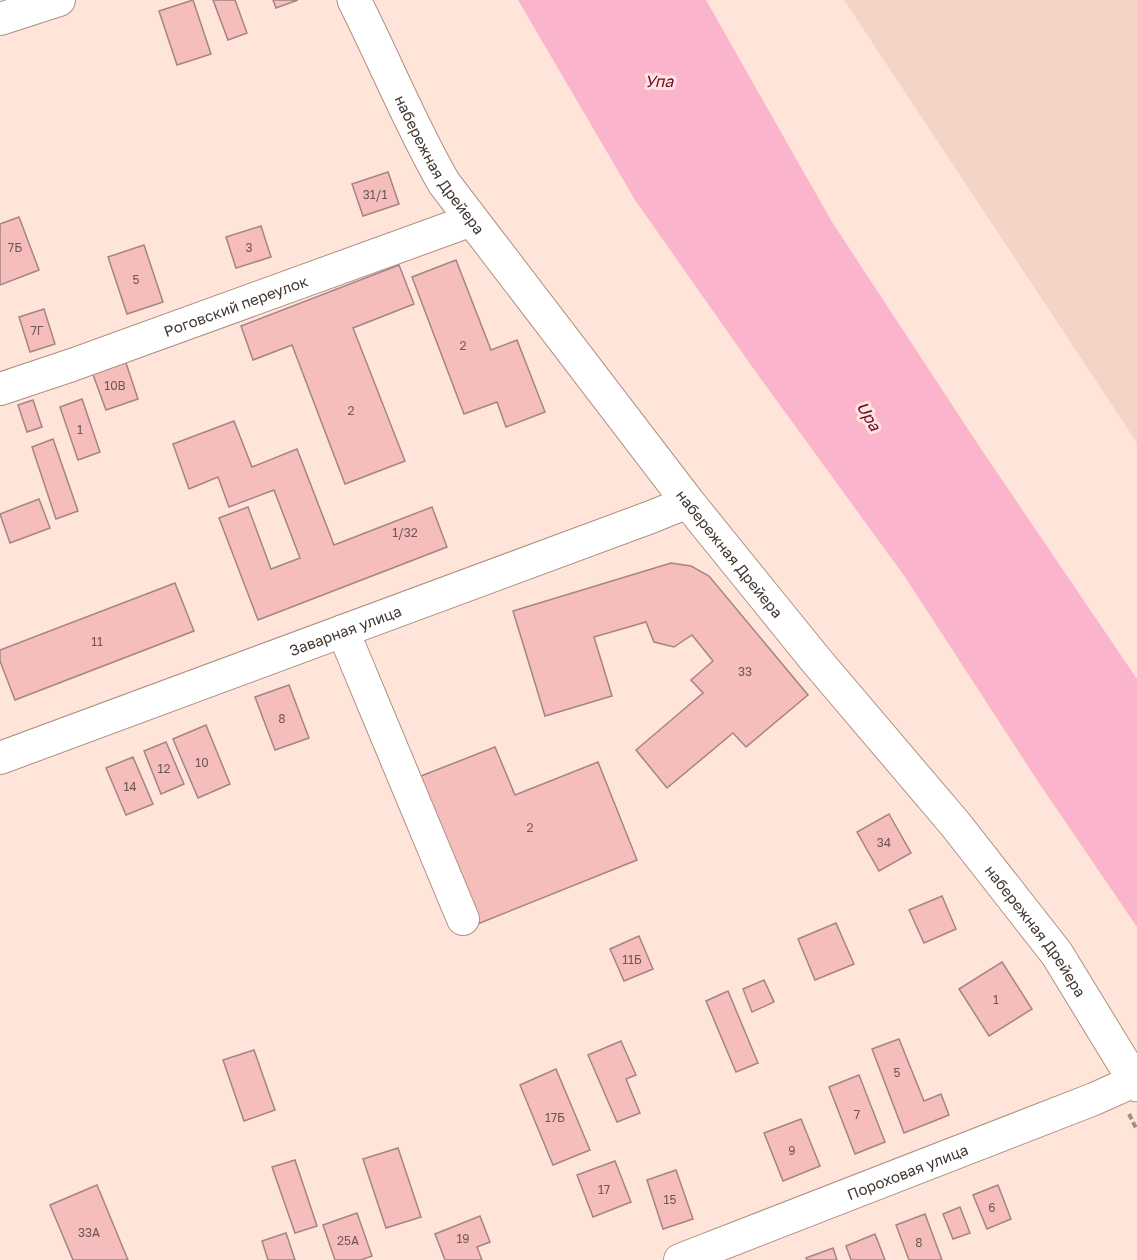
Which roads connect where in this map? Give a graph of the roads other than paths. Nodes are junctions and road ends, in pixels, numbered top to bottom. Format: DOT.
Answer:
graph roads {
  1 [pos="59,0"];
  2 [pos="354,0"];
  3 [pos="0,19"];
  4 [pos="472,220"];
  5 [pos="0,389"];
  6 [pos="688,502"];
  7 [pos="343,631"];
  8 [pos="0,758"];
  9 [pos="463,919"];
  10 [pos="1136,1083"];
  11 [pos="680,1260"];
  1 -- 3 [label="street"];
  2 -- 4 [label="main road, набережная Дрейера"];
  4 -- 5 [label="street, Роговский переулок"];
  4 -- 6 [label="main road, набережная Дрейера"];
  6 -- 7 [label="street, Заварная улица"];
  6 -- 10 [label="main road, набережная Дрейера"];
  7 -- 8 [label="street, Заварная улица"];
  7 -- 9 [label="street"];
  10 -- 11 [label="street, Пороховая улица"];
}
